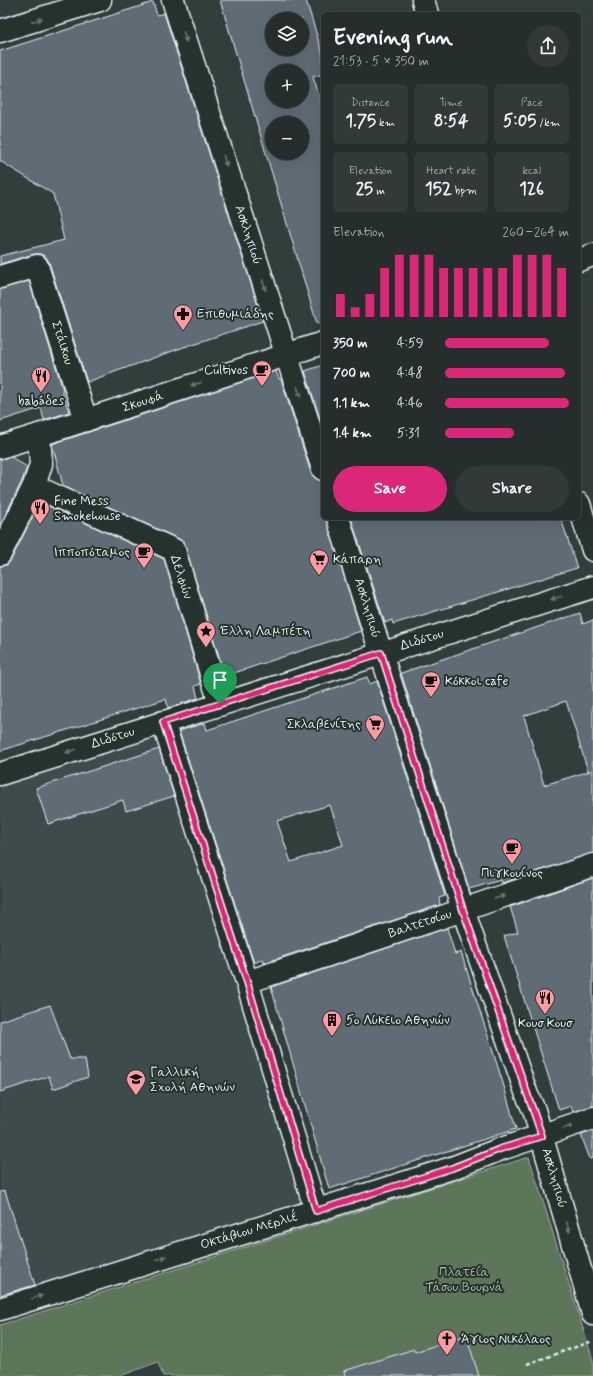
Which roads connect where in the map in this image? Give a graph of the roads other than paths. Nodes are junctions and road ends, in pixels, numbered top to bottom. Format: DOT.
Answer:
graph roads {
  1 [pos="100,0"];
  2 [pos="173,0"];
  3 [pos="423,0"];
  4 [pos="426,12"];
  5 [pos="0,31"];
  6 [pos="593,255"];
  7 [pos="581,259"];
  8 [pos="0,277"];
  9 [pos="321,344"];
  10 [pos="286,355"];
  11 [pos="86,420"];
  12 [pos="39,436"];
  13 [pos="0,447"];
  14 [pos="321,463"];
  15 [pos="34,486"];
  16 [pos="581,511"];
  17 [pos="339,520"];
  18 [pos="593,550"];
  19 [pos="0,554"];
  20 [pos="593,587"];
  21 [pos="381,653"];
  22 [pos="220,704"];
  23 [pos="163,722"];
  24 [pos="0,774"];
  25 [pos="593,866"];
  26 [pos="463,910"];
  27 [pos="247,982"];
  28 [pos="593,1118"];
  29 [pos="542,1136"];
  30 [pos="316,1211"];
  31 [pos="0,1309"];
  32 [pos="593,1314"];
  5 -- 1 [label="street, one-way"];
  2 -- 10 [label="street, Ασκληπιού, one-way"];
  3 -- 4 [label="street"];
  6 -- 7 [label="street"];
  8 -- 11 [label="street, Στάικου"];
  9 -- 10 [label="street, Σκουφά"];
  10 -- 11 [label="street, Σκουφά, one-way"];
  10 -- 14 [label="street, Ασκληπιού, one-way"];
  11 -- 12 [label="street, Σκουφά"];
  12 -- 13 [label="street, Σκουφά"];
  12 -- 15 [label="street"];
  15 -- 19 [label="street"];
  15 -- 22 [label="street, Δελφών"];
  16 -- 18 [label="street"];
  17 -- 21 [label="street, Ασκληπιού"];
  20 -- 21 [label="street, Διδότου, one-way"];
  21 -- 22 [label="street, Διδότου"];
  21 -- 26 [label="street, Ασκληπιού"];
  22 -- 23 [label="street, Διδότου"];
  23 -- 24 [label="street, Διδότου, one-way"];
  23 -- 27 [label="street"];
  26 -- 25 [label="street, Βαλτετσίου, one-way"];
  26 -- 27 [label="street, Βαλτετσίου"];
  26 -- 29 [label="street, Ασκληπιού"];
  27 -- 30 [label="street"];
  29 -- 28 [label="street, Οκτάβιου Μερλιέ, one-way"];
  29 -- 30 [label="street, Οκτάβιου Μερλιέ"];
  29 -- 32 [label="street, Ασκληπιού, one-way"];
  31 -- 30 [label="street, Οκτάβιου Μερλιέ, one-way"];
}
